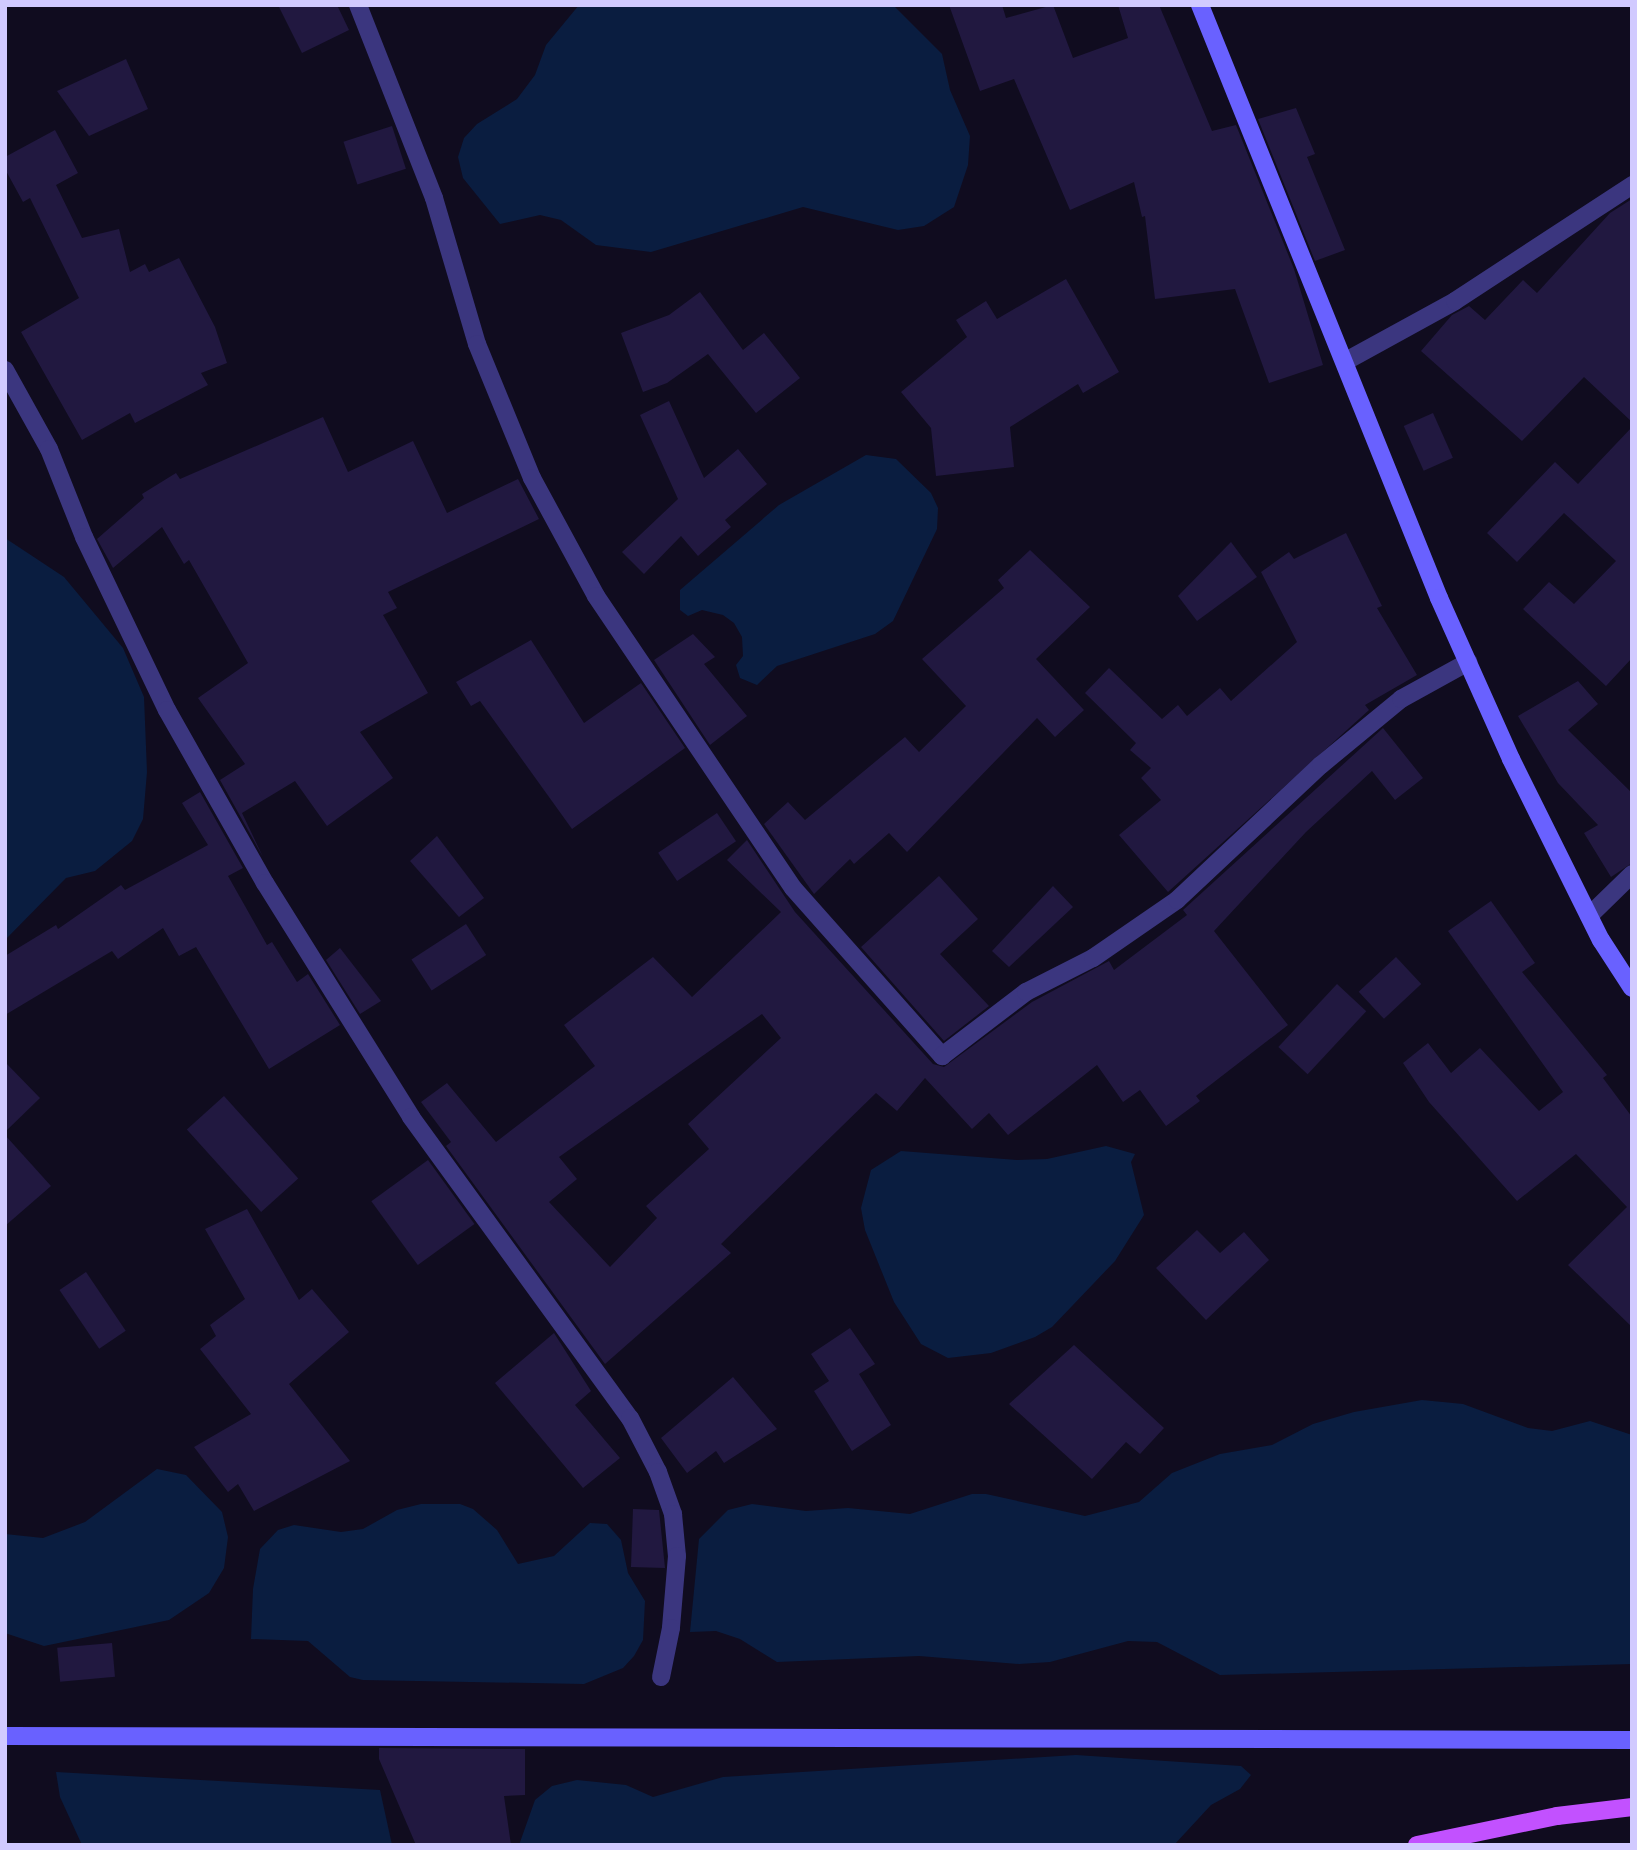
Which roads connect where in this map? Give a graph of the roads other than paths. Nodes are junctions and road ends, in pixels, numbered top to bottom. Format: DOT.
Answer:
graph roads {
  1 [pos="358,5"];
  2 [pos="1200,5"];
  3 [pos="1632,185"];
  4 [pos="1346,361"];
  5 [pos="5,370"];
  6 [pos="1468,662"];
  7 [pos="1632,874"];
  8 [pos="1589,916"];
  9 [pos="1632,988"];
  10 [pos="661,1677"];
  11 [pos="5,1736"];
  12 [pos="1632,1740"];
  13 [pos="1632,1807"];
  14 [pos="1417,1845"];
  1 -- 6 [label="street"];
  2 -- 4 [label="street"];
  3 -- 4 [label="street"];
  4 -- 6 [label="street"];
  5 -- 10 [label="street"];
  6 -- 8 [label="street"];
  7 -- 8 [label="street"];
  8 -- 9 [label="street"];
  11 -- 12 [label="street"];
  13 -- 14 [label="main road"];
}
